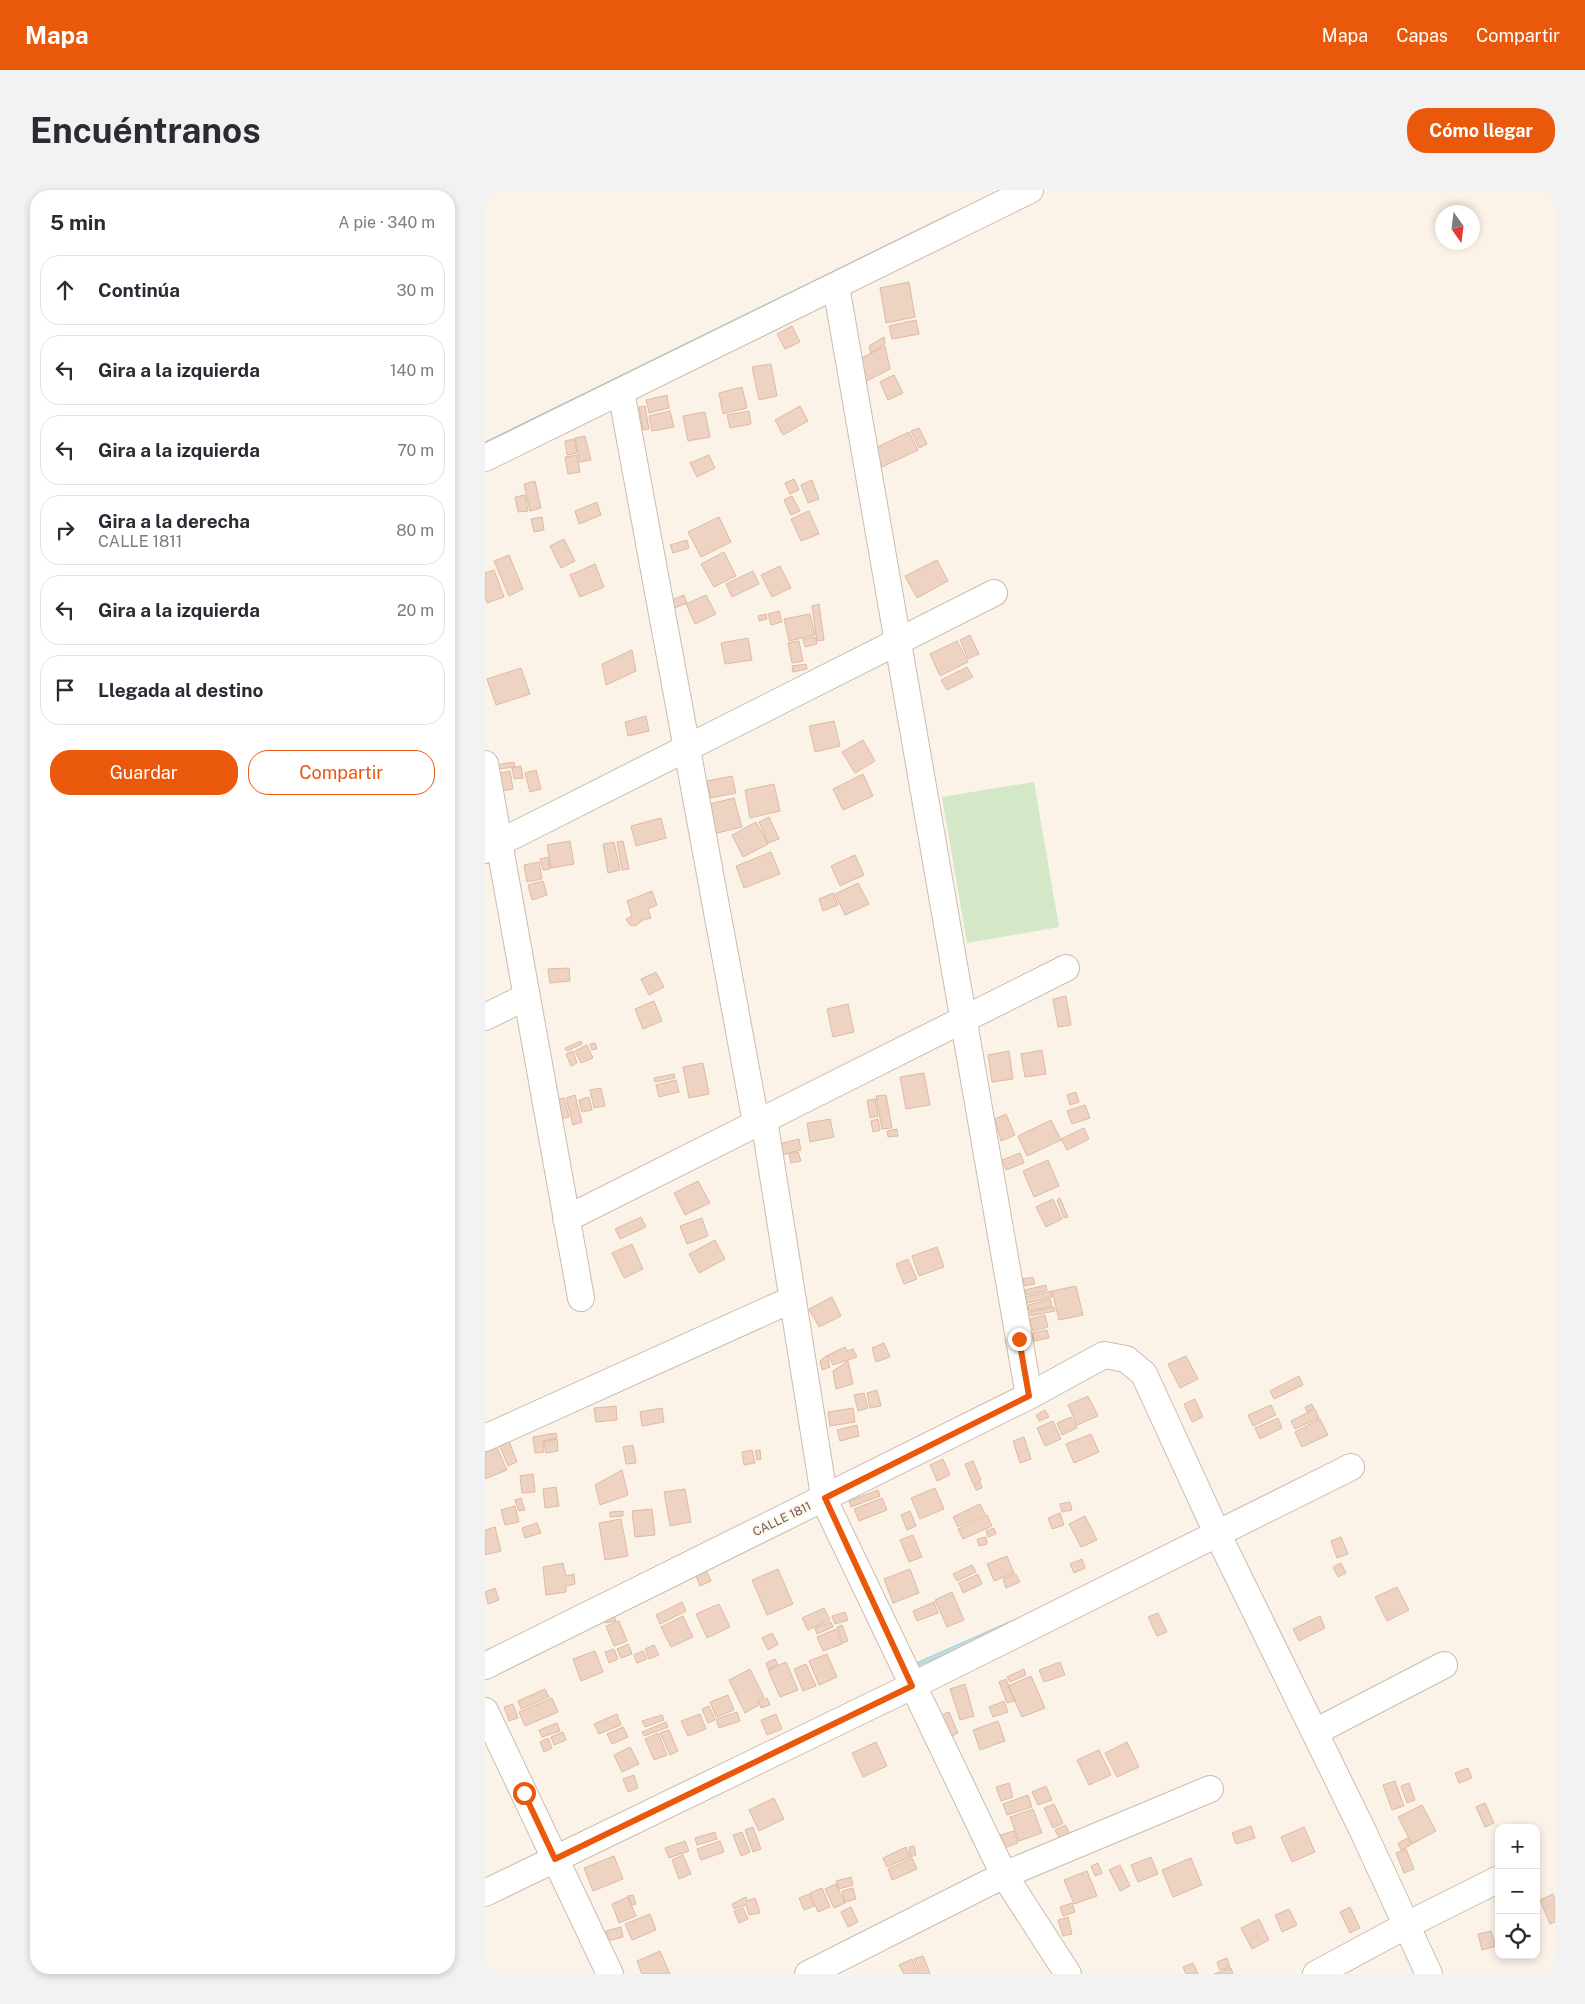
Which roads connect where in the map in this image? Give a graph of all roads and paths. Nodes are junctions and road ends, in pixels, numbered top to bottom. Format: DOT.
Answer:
graph roads {
  1 [pos="1031,190"];
  2 [pos="988,200"];
  3 [pos="836,286"];
  4 [pos="621,391"];
  5 [pos="485,458"];
  6 [pos="994,593"];
  7 [pos="895,642"];
  8 [pos="687,747"];
  9 [pos="485,764"];
  10 [pos="492,846"];
  11 [pos="1066,968"];
  12 [pos="526,996"];
  13 [pos="485,1017"];
  14 [pos="961,1020"];
  15 [pos="760,1121"];
  16 [pos="566,1219"];
  17 [pos="581,1298"];
  18 [pos="793,1299"];
  19 [pos="1029,1396"];
  20 [pos="485,1438"];
  21 [pos="1351,1467"];
  22 [pos="825,1498"];
  23 [pos="1217,1533"];
  24 [pos="1444,1665"];
  25 [pos="485,1666"];
  26 [pos="912,1686"];
  27 [pos="485,1712"];
  28 [pos="1315,1732"];
  29 [pos="1210,1789"];
  30 [pos="555,1859"];
  31 [pos="1004,1875"];
  32 [pos="1495,1881"];
  33 [pos="485,1893"];
  34 [pos="1407,1925"];
  35 [pos="610,1974"];
  36 [pos="808,1974"];
  37 [pos="1068,1974"];
  38 [pos="1316,1974"];
  39 [pos="1429,1974"];
  1 -- 2 [label="street"];
  2 -- 3 [label="street"];
  3 -- 4 [label="street"];
  3 -- 7 [label="street"];
  4 -- 5 [label="street"];
  4 -- 8 [label="street"];
  6 -- 7 [label="street"];
  7 -- 8 [label="street"];
  7 -- 14 [label="street"];
  8 -- 10 [label="street"];
  8 -- 15 [label="street"];
  9 -- 10 [label="street"];
  10 -- 12 [label="street"];
  11 -- 14 [label="street"];
  12 -- 13 [label="street"];
  12 -- 16 [label="street"];
  14 -- 15 [label="street"];
  14 -- 19 [label="street"];
  15 -- 16 [label="street"];
  15 -- 18 [label="street"];
  16 -- 17 [label="street"];
  18 -- 20 [label="street"];
  18 -- 22 [label="street"];
  19 -- 22 [label="street, CALLE 1811"];
  19 -- 23 [label="street, CALLE 1811"];
  21 -- 23 [label="street"];
  22 -- 25 [label="street, CALLE 1811"];
  22 -- 26 [label="street"];
  23 -- 26 [label="street"];
  23 -- 28 [label="street"];
  24 -- 28 [label="street"];
  26 -- 30 [label="street"];
  26 -- 31 [label="street"];
  27 -- 30 [label="street"];
  28 -- 34 [label="street"];
  29 -- 31 [label="street"];
  30 -- 33 [label="street"];
  30 -- 35 [label="street"];
  31 -- 36 [label="street"];
  31 -- 37 [label="street"];
  32 -- 34 [label="street"];
  34 -- 38 [label="street"];
  34 -- 39 [label="street"];
}
